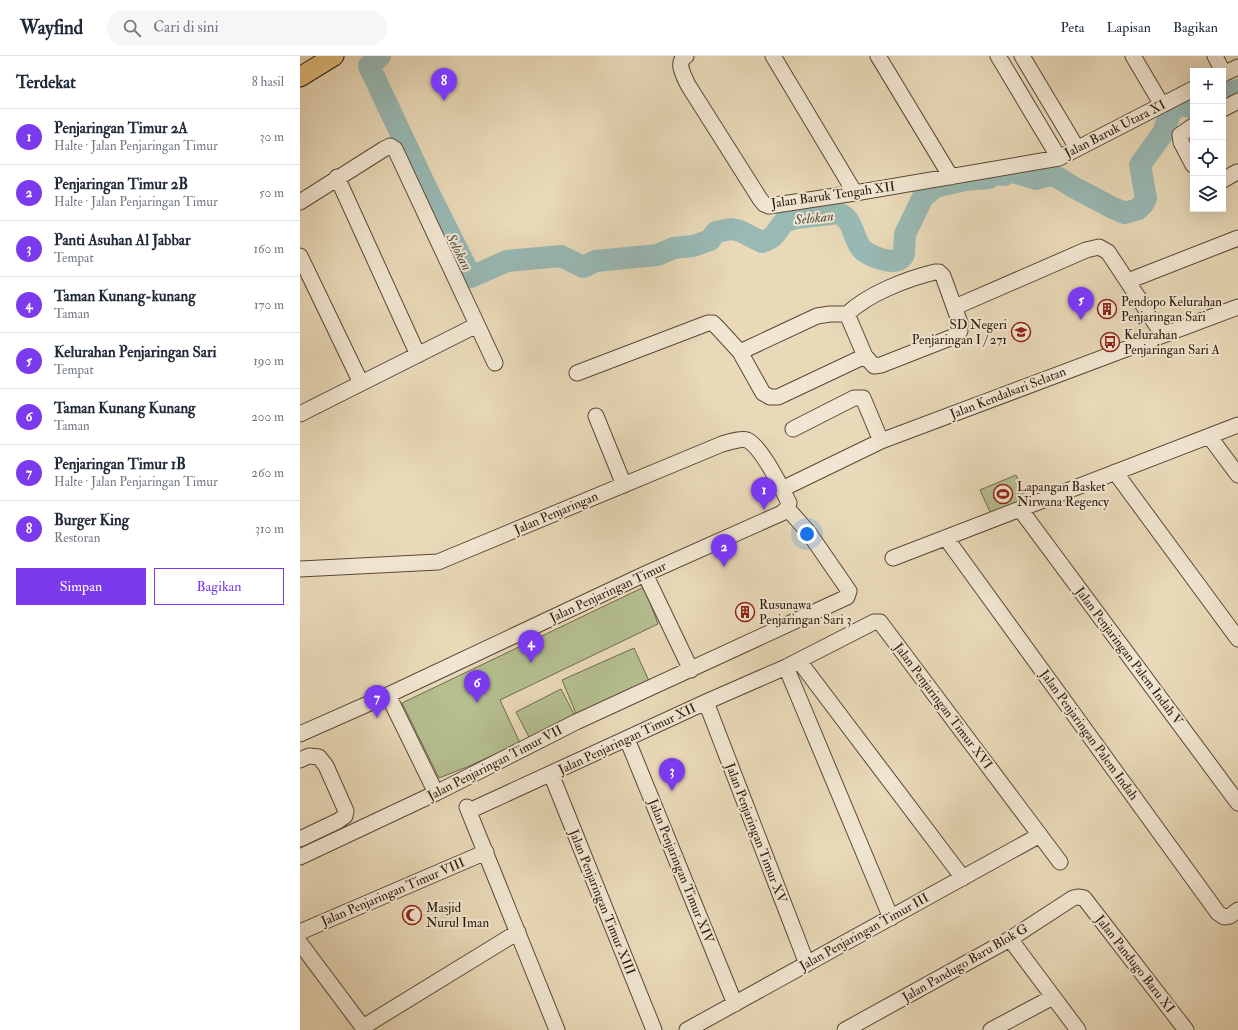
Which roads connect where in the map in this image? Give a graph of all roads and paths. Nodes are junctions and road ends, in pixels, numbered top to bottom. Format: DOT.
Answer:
graph roads {
  1 [pos="334,56"];
  2 [pos="773,56"];
  3 [pos="878,56"];
  4 [pos="998,56"];
  5 [pos="1022,56"];
  6 [pos="1133,56"];
  7 [pos="1215,56"];
  8 [pos="684,57"];
  9 [pos="1238,67"];
  10 [pos="1221,68"];
  11 [pos="1226,73"];
  12 [pos="300,77"];
  13 [pos="1190,91"];
  14 [pos="1238,101"];
  15 [pos="1162,105"];
  16 [pos="1226,107"];
  17 [pos="1190,128"];
  18 [pos="1077,148"];
  19 [pos="1052,159"];
  20 [pos="1190,160"];
  21 [pos="1237,172"];
  22 [pos="952,177"];
  23 [pos="337,178"];
  24 [pos="1226,178"];
  25 [pos="855,193"];
  26 [pos="300,202"];
  27 [pos="1238,238"];
  28 [pos="300,256"];
  29 [pos="1128,281"];
  30 [pos="1238,306"];
  31 [pos="955,307"];
  32 [pos="847,314"];
  33 [pos="477,326"];
  34 [pos="1163,335"];
  35 [pos="740,352"];
  36 [pos="418,355"];
  37 [pos="865,356"];
  38 [pos="495,363"];
  39 [pos="577,373"];
  40 [pos="361,384"];
  41 [pos="301,410"];
  42 [pos="596,416"];
  43 [pos="1238,424"];
  44 [pos="792,429"];
  45 [pos="1209,436"];
  46 [pos="881,442"];
  47 [pos="1115,472"];
  48 [pos="1238,475"];
  49 [pos="624,485"];
  50 [pos="782,489"];
  51 [pos="787,508"];
  52 [pos="1020,509"];
  53 [pos="946,538"];
  54 [pos="893,558"];
  55 [pos="300,570"];
  56 [pos="645,574"];
  57 [pos="1238,639"];
  58 [pos="792,664"];
  59 [pos="690,670"];
  60 [pos="388,695"];
  61 [pos="706,702"];
  62 [pos="300,734"];
  63 [pos="627,739"];
  64 [pos="300,760"];
  65 [pos="551,774"];
  66 [pos="436,793"];
  67 [pos="1238,803"];
  68 [pos="1040,835"];
  69 [pos="300,839"];
  70 [pos="486,852"];
  71 [pos="300,857"];
  72 [pos="1060,862"];
  73 [pos="963,878"];
  74 [pos="1084,898"];
  75 [pos="1238,910"];
  76 [pos="891,918"];
  77 [pos="300,932"];
  78 [pos="518,932"];
  79 [pos="1010,938"];
  80 [pos="300,943"];
  81 [pos="807,964"];
  82 [pos="1053,997"];
  83 [pos="735,1004"];
  84 [pos="553,1028"];
  85 [pos="364,1029"];
  86 [pos="654,1030"];
  87 [pos="687,1030"];
  88 [pos="846,1030"];
  89 [pos="991,1030"];
  90 [pos="1078,1030"];
  91 [pos="1186,1030"];
  1 -- 12 [label="main road"];
  2 -- 25 [label="street"];
  3 -- 22 [label="street"];
  4 -- 19 [label="street"];
  5 -- 18 [label="street"];
  6 -- 15 [label="street"];
  7 -- 10 [label="street"];
  8 -- 25 [label="street, Jalan Baruk Tengah XII"];
  9 -- 11 [label="street"];
  13 -- 15 [label="street, Jalan Baruk Utara XI"];
  14 -- 16 [label="street"];
  15 -- 18 [label="street, Jalan Baruk Utara XI"];
  17 -- 20 [label="street"];
  18 -- 19 [label="street, Jalan Baruk Utara XI"];
  19 -- 22 [label="street, Jalan Baruk Tengah XII"];
  21 -- 24 [label="street"];
  22 -- 25 [label="street, Jalan Baruk Tengah XII"];
  23 -- 26 [label="street"];
  23 -- 33 [label="street"];
  23 -- 36 [label="street"];
  27 -- 29 [label="street"];
  28 -- 40 [label="street"];
  29 -- 31 [label="street"];
  29 -- 34 [label="street"];
  30 -- 34 [label="street, Jalan Kendalsari Selatan"];
  31 -- 32 [label="street"];
  31 -- 37 [label="street"];
  32 -- 35 [label="street"];
  32 -- 37 [label="street"];
  33 -- 36 [label="street"];
  33 -- 38 [label="street"];
  34 -- 46 [label="street, Jalan Kendalsari Selatan"];
  35 -- 37 [label="street"];
  35 -- 39 [label="street"];
  36 -- 40 [label="street"];
  40 -- 41 [label="street"];
  42 -- 49 [label="street"];
  43 -- 45 [label="street"];
  44 -- 46 [label="street"];
  45 -- 47 [label="street"];
  45 -- 48 [label="street"];
  46 -- 50 [label="street, Jalan Kendalsari Selatan"];
  47 -- 52 [label="street"];
  47 -- 57 [label="street"];
  49 -- 50 [label="street, Jalan Penjaringan"];
  49 -- 55 [label="street, Jalan Penjaringan"];
  50 -- 51 [label="street"];
  51 -- 56 [label="street, Jalan Penjaringan Timur"];
  51 -- 59 [label="street, Jalan Penjaringan Timur VII"];
  52 -- 53 [label="street"];
  52 -- 67 [label="street, Jalan Penjaringan Palem Indah V"];
  53 -- 54 [label="street"];
  53 -- 75 [label="street, Jalan Penjaringan Palem Indah"];
  56 -- 59 [label="street"];
  56 -- 60 [label="street, Jalan Penjaringan Timur"];
  58 -- 61 [label="street, Jalan Penjaringan Timur XII"];
  58 -- 68 [label="street, Jalan Penjaringan Timur XVI"];
  58 -- 73 [label="street"];
  58 -- 76 [label="street"];
  59 -- 66 [label="street, Jalan Penjaringan Timur VII"];
  60 -- 62 [label="street, Jalan Penjaringan Timur"];
  60 -- 66 [label="street"];
  61 -- 63 [label="street, Jalan Penjaringan Timur XII"];
  61 -- 81 [label="street, Jalan Penjaringan Timur XV"];
  63 -- 65 [label="street, Jalan Penjaringan Timur XII"];
  63 -- 83 [label="street, Jalan Penjaringan Timur XIV"];
  64 -- 69 [label="street"];
  65 -- 70 [label="street, Jalan Penjaringan Timur XII"];
  65 -- 86 [label="street, Jalan Penjaringan Timur XIII"];
  66 -- 71 [label="street, Jalan Penjaringan Timur VII"];
  68 -- 72 [label="street, Jalan Penjaringan Timur XVI"];
  68 -- 73 [label="street, Jalan Penjaringan Timur III"];
  70 -- 77 [label="street, Jalan Penjaringan Timur VIII"];
  70 -- 78 [label="street, Jalan Penjaringan Timur XII"];
  73 -- 76 [label="street, Jalan Penjaringan Timur III"];
  74 -- 79 [label="street, Jalan Pandugo Baru Blok G"];
  74 -- 91 [label="street, Jalan Pandugo Baru XI"];
  76 -- 81 [label="street, Jalan Penjaringan Timur III"];
  78 -- 84 [label="street, Jalan Penjaringan Timur XII"];
  78 -- 85 [label="street"];
  79 -- 82 [label="street"];
  79 -- 88 [label="street, Jalan Pandugo Baru Blok G"];
  80 -- 85 [label="street"];
  81 -- 83 [label="street, Jalan Penjaringan Timur III"];
  82 -- 89 [label="street"];
  82 -- 90 [label="street"];
  83 -- 87 [label="street, Jalan Penjaringan Timur III"];
}
